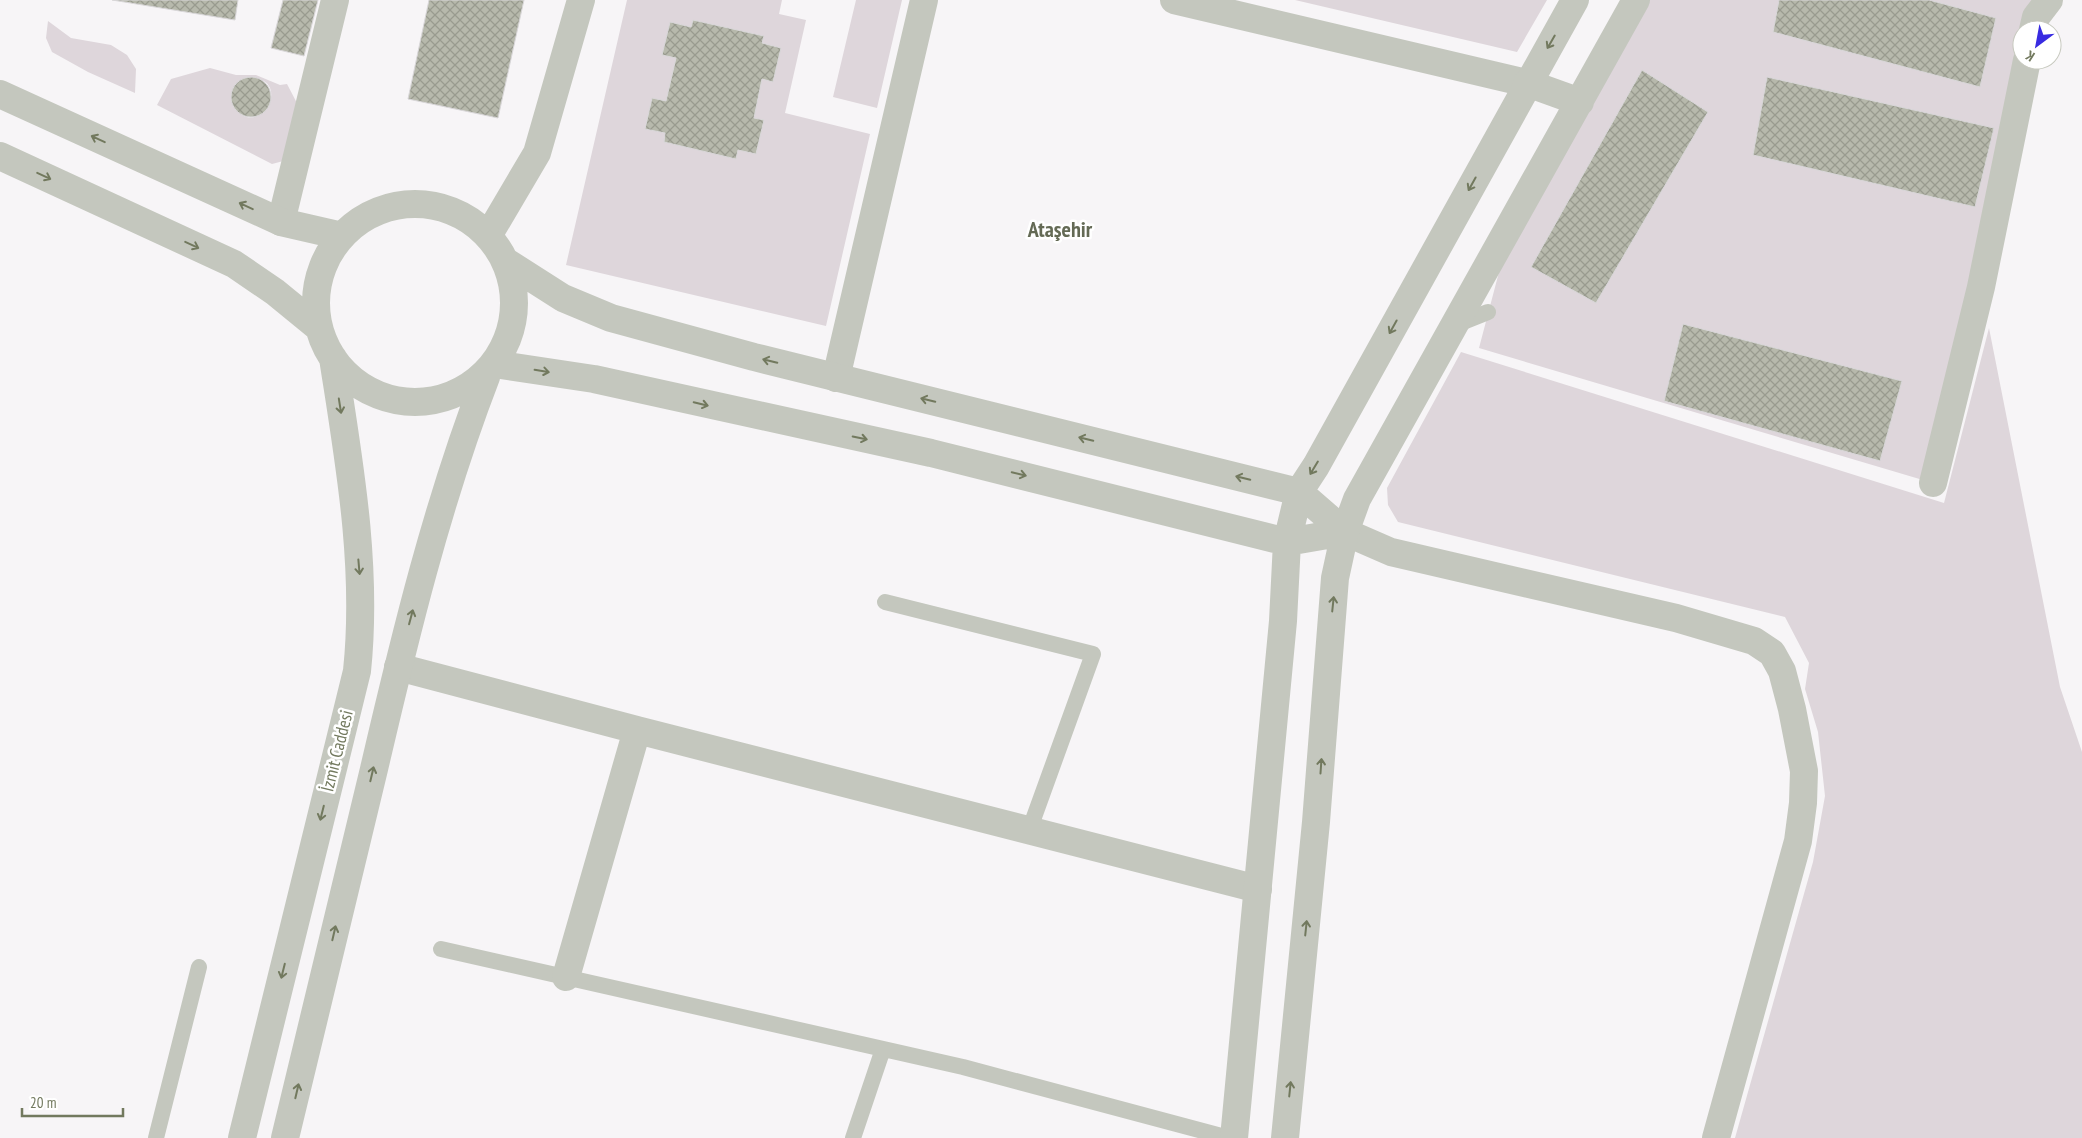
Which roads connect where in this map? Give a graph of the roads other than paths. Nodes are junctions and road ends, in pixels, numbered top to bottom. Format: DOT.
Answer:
graph roads {
  1 [pos="335,0"];
  2 [pos="581,0"];
  3 [pos="924,0"];
  4 [pos="1174,0"];
  5 [pos="1575,0"];
  6 [pos="1636,0"];
  7 [pos="2049,0"];
  8 [pos="2035,20"];
  9 [pos="2025,70"];
  10 [pos="1527,83"];
  11 [pos="0,94"];
  12 [pos="1580,102"];
  13 [pos="0,156"];
  14 [pos="281,222"];
  15 [pos="342,236"];
  16 [pos="488,236"];
  17 [pos="505,261"];
  18 [pos="1488,312"];
  19 [pos="1454,326"];
  20 [pos="319,328"];
  21 [pos="332,358"];
  22 [pos="490,371"];
  23 [pos="836,378"];
  24 [pos="1933,483"];
  25 [pos="1299,492"];
  26 [pos="1345,532"];
  27 [pos="1287,542"];
  28 [pos="886,602"];
  29 [pos="398,667"];
  30 [pos="637,730"];
  31 [pos="1029,831"];
  32 [pos="1258,889"];
  33 [pos="441,948"];
  34 [pos="199,967"];
  35 [pos="566,977"];
  36 [pos="883,1049"];
  37 [pos="156,1138"];
  38 [pos="242,1138"];
  39 [pos="285,1138"];
  40 [pos="853,1138"];
  41 [pos="1229,1138"];
  42 [pos="1234,1138"];
  43 [pos="1285,1138"];
  44 [pos="1716,1138"];
  1 -- 14 [label="street"];
  2 -- 16 [label="street"];
  3 -- 23 [label="street"];
  4 -- 10 [label="street"];
  5 -- 10 [label="street, one-way"];
  6 -- 12 [label="street"];
  7 -- 8 [label="street"];
  9 -- 24 [label="street"];
  10 -- 12 [label="street"];
  10 -- 25 [label="street, one-way"];
  14 -- 11 [label="street, one-way"];
  12 -- 19 [label="street"];
  13 -- 20 [label="street, one-way"];
  14 -- 15 [label="street"];
  15 -- 16 [label="street, İzmit Caddesi"];
  15 -- 20 [label="street, İzmit Caddesi"];
  16 -- 17 [label="street, İzmit Caddesi"];
  17 -- 22 [label="street, İzmit Caddesi"];
  23 -- 17 [label="street, one-way"];
  18 -- 19 [label="lane"];
  19 -- 26 [label="street"];
  20 -- 21 [label="street, İzmit Caddesi"];
  21 -- 22 [label="street, İzmit Caddesi"];
  21 -- 38 [label="street, İzmit Caddesi, one-way"];
  22 -- 27 [label="street, one-way"];
  29 -- 22 [label="street, İzmit Caddesi, one-way"];
  25 -- 23 [label="street, one-way"];
  25 -- 26 [label="street"];
  25 -- 27 [label="street"];
  26 -- 27 [label="street"];
  43 -- 26 [label="street, one-way"];
  26 -- 44 [label="street"];
  27 -- 32 [label="street"];
  28 -- 31 [label="lane"];
  29 -- 30 [label="street"];
  39 -- 29 [label="street, İzmit Caddesi, one-way"];
  30 -- 31 [label="street"];
  30 -- 35 [label="street"];
  31 -- 32 [label="street"];
  32 -- 42 [label="street"];
  33 -- 35 [label="lane"];
  34 -- 37 [label="lane"];
  35 -- 36 [label="lane"];
  36 -- 40 [label="lane"];
  36 -- 41 [label="lane"];
}
